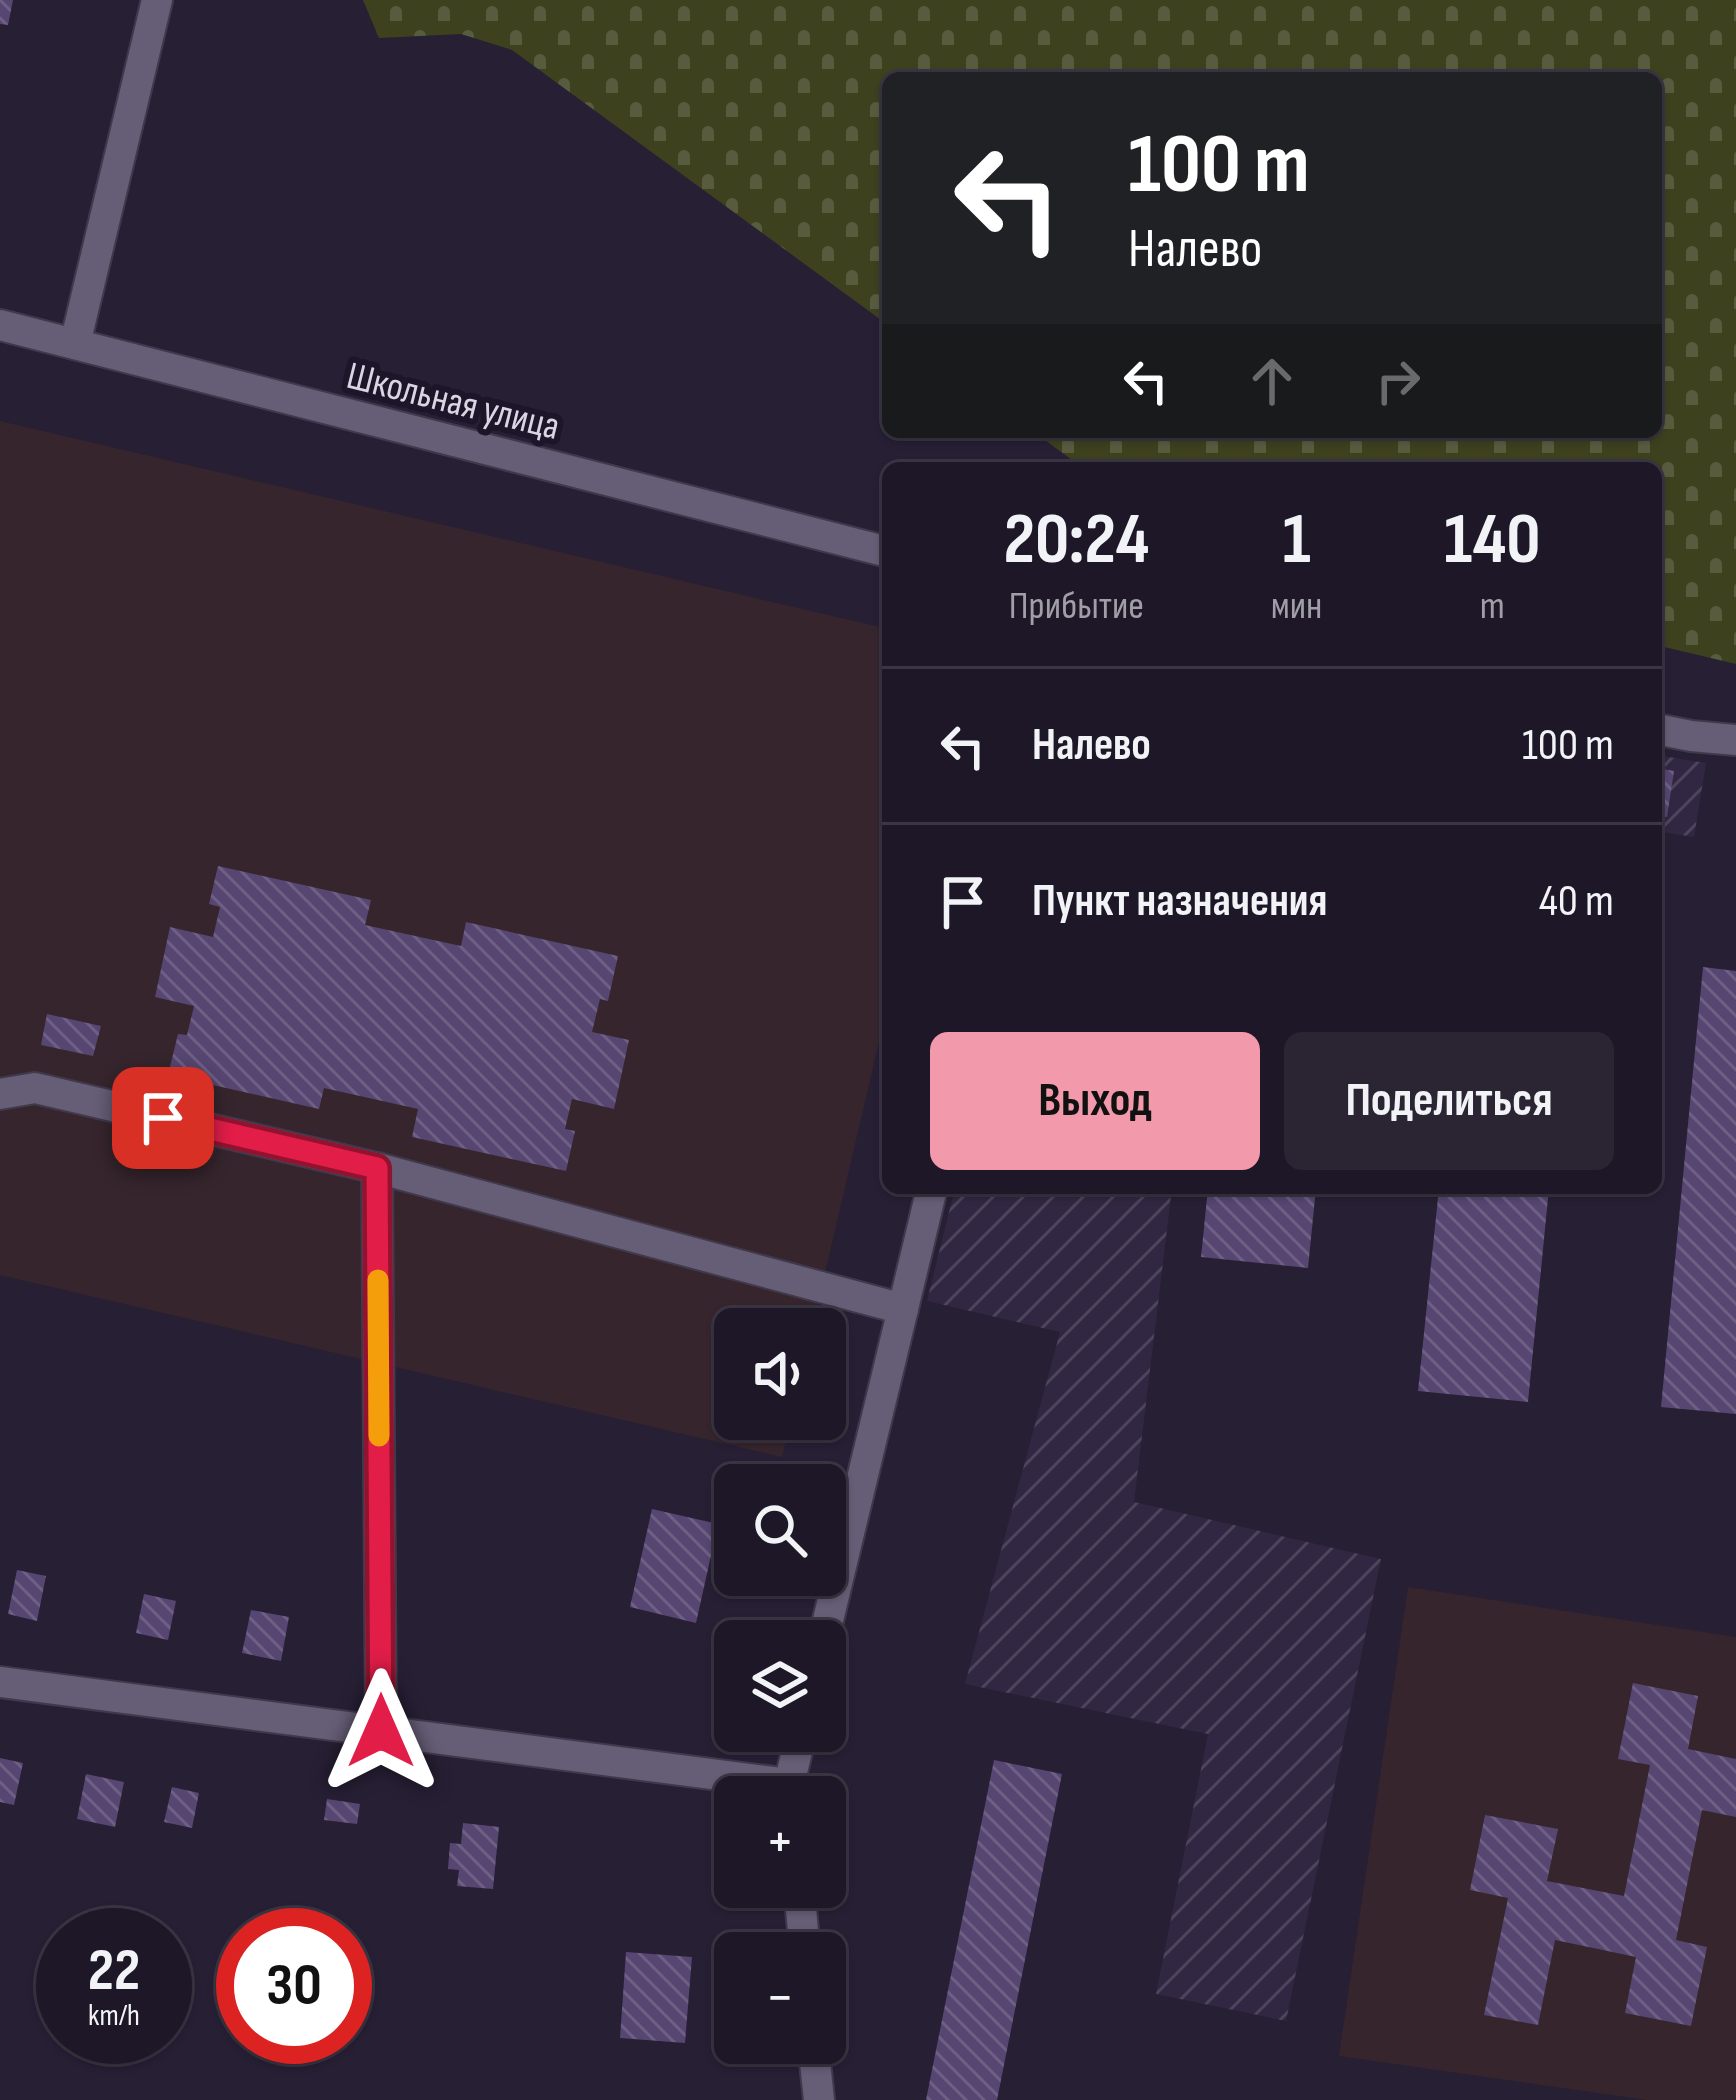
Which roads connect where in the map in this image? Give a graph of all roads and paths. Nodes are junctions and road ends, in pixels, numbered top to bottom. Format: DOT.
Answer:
graph roads {
  1 [pos="157,0"];
  2 [pos="0,325"];
  3 [pos="75,344"];
  4 [pos="882,550"];
  5 [pos="1662,730"];
  6 [pos="1736,740"];
  7 [pos="0,1094"];
  8 [pos="377,1168"];
  9 [pos="931,1194"];
  10 [pos="903,1309"];
  11 [pos="828,1620"];
  12 [pos="0,1682"];
  13 [pos="381,1731"];
  14 [pos="714,1780"];
  15 [pos="815,2064"];
  16 [pos="818,2100"];
  1 -- 3 [label="street"];
  2 -- 3 [label="street, Школьная улица"];
  3 -- 4 [label="street, Школьная улица"];
  5 -- 6 [label="street"];
  7 -- 8 [label="street"];
  8 -- 10 [label="street"];
  8 -- 13 [label="street"];
  9 -- 10 [label="street"];
  10 -- 11 [label="street"];
  12 -- 13 [label="street"];
  13 -- 14 [label="street"];
  15 -- 16 [label="street"];
}
